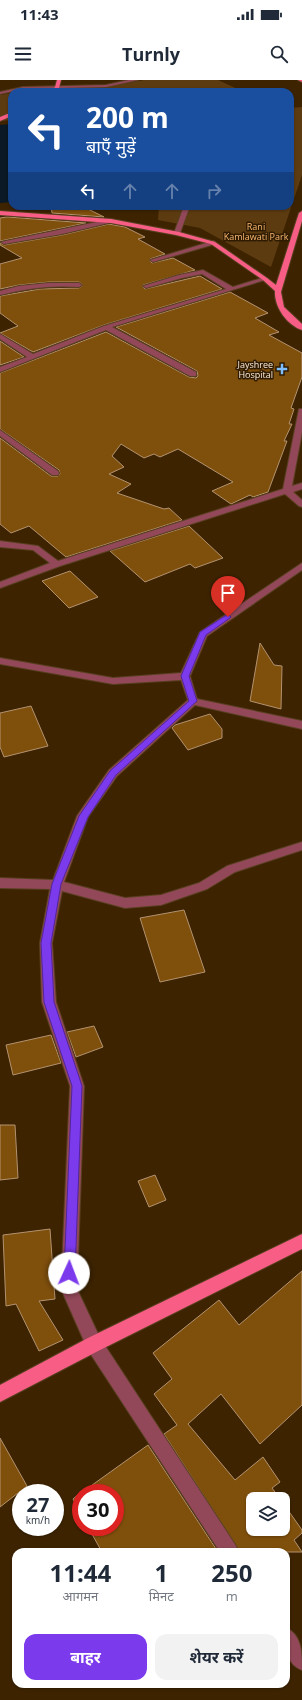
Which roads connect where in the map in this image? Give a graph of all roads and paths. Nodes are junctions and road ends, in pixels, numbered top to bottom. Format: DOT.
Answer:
graph roads {
  1 [pos="136,80"];
  2 [pos="80,88"];
  3 [pos="185,210"];
  4 [pos="0,213"];
  5 [pos="302,213"];
  6 [pos="111,221"];
  7 [pos="177,232"];
  8 [pos="4,242"];
  9 [pos="213,243"];
  10 [pos="153,260"];
  11 [pos="265,278"];
  12 [pos="79,285"];
  13 [pos="146,286"];
  14 [pos="232,289"];
  15 [pos="278,291"];
  16 [pos="0,293"];
  17 [pos="106,327"];
  18 [pos="302,328"];
  19 [pos="0,336"];
  20 [pos="32,356"];
  21 [pos="0,370"];
  22 [pos="193,374"];
  23 [pos="302,411"];
  24 [pos="0,432"];
  25 [pos="55,473"];
  26 [pos="302,486"];
  27 [pos="287,492"];
  28 [pos="302,504"];
  29 [pos="0,544"];
  30 [pos="56,564"];
  31 [pos="302,566"];
  32 [pos="0,585"];
  33 [pos="0,661"];
  34 [pos="185,676"];
  35 [pos="193,701"];
  36 [pos="302,725"];
  37 [pos="302,846"];
  38 [pos="0,883"];
  39 [pos="57,884"];
  40 [pos="302,1241"];
  41 [pos="94,1344"];
  42 [pos="0,1394"];
  43 [pos="227,1548"];
  44 [pos="290,1642"];
  45 [pos="302,1661"];
  1 -- 2 [label="street"];
  3 -- 7 [label="street"];
  4 -- 6 [label="main road"];
  5 -- 15 [label="main road"];
  6 -- 7 [label="main road"];
  6 -- 8 [label="street"];
  7 -- 9 [label="main road"];
  9 -- 10 [label="street"];
  9 -- 11 [label="main road"];
  11 -- 14 [label="street"];
  11 -- 15 [label="main road"];
  12 -- 16 [label="street"];
  13 -- 14 [label="street"];
  14 -- 17 [label="street"];
  15 -- 18 [label="main road"];
  17 -- 20 [label="street"];
  17 -- 22 [label="street"];
  19 -- 20 [label="street"];
  20 -- 21 [label="street"];
  23 -- 27 [label="street"];
  24 -- 25 [label="street"];
  26 -- 27 [label="street"];
  27 -- 28 [label="street"];
  27 -- 30 [label="street"];
  29 -- 30 [label="street"];
  30 -- 32 [label="street"];
  31 -- 34 [label="street"];
  33 -- 34 [label="street"];
  34 -- 35 [label="street"];
  35 -- 36 [label="street"];
  35 -- 39 [label="street"];
  37 -- 39 [label="street"];
  38 -- 39 [label="street"];
  39 -- 41 [label="street"];
  40 -- 41 [label="main road"];
  41 -- 42 [label="main road"];
  41 -- 43 [label="street"];
  44 -- 45 [label="street"];
}
